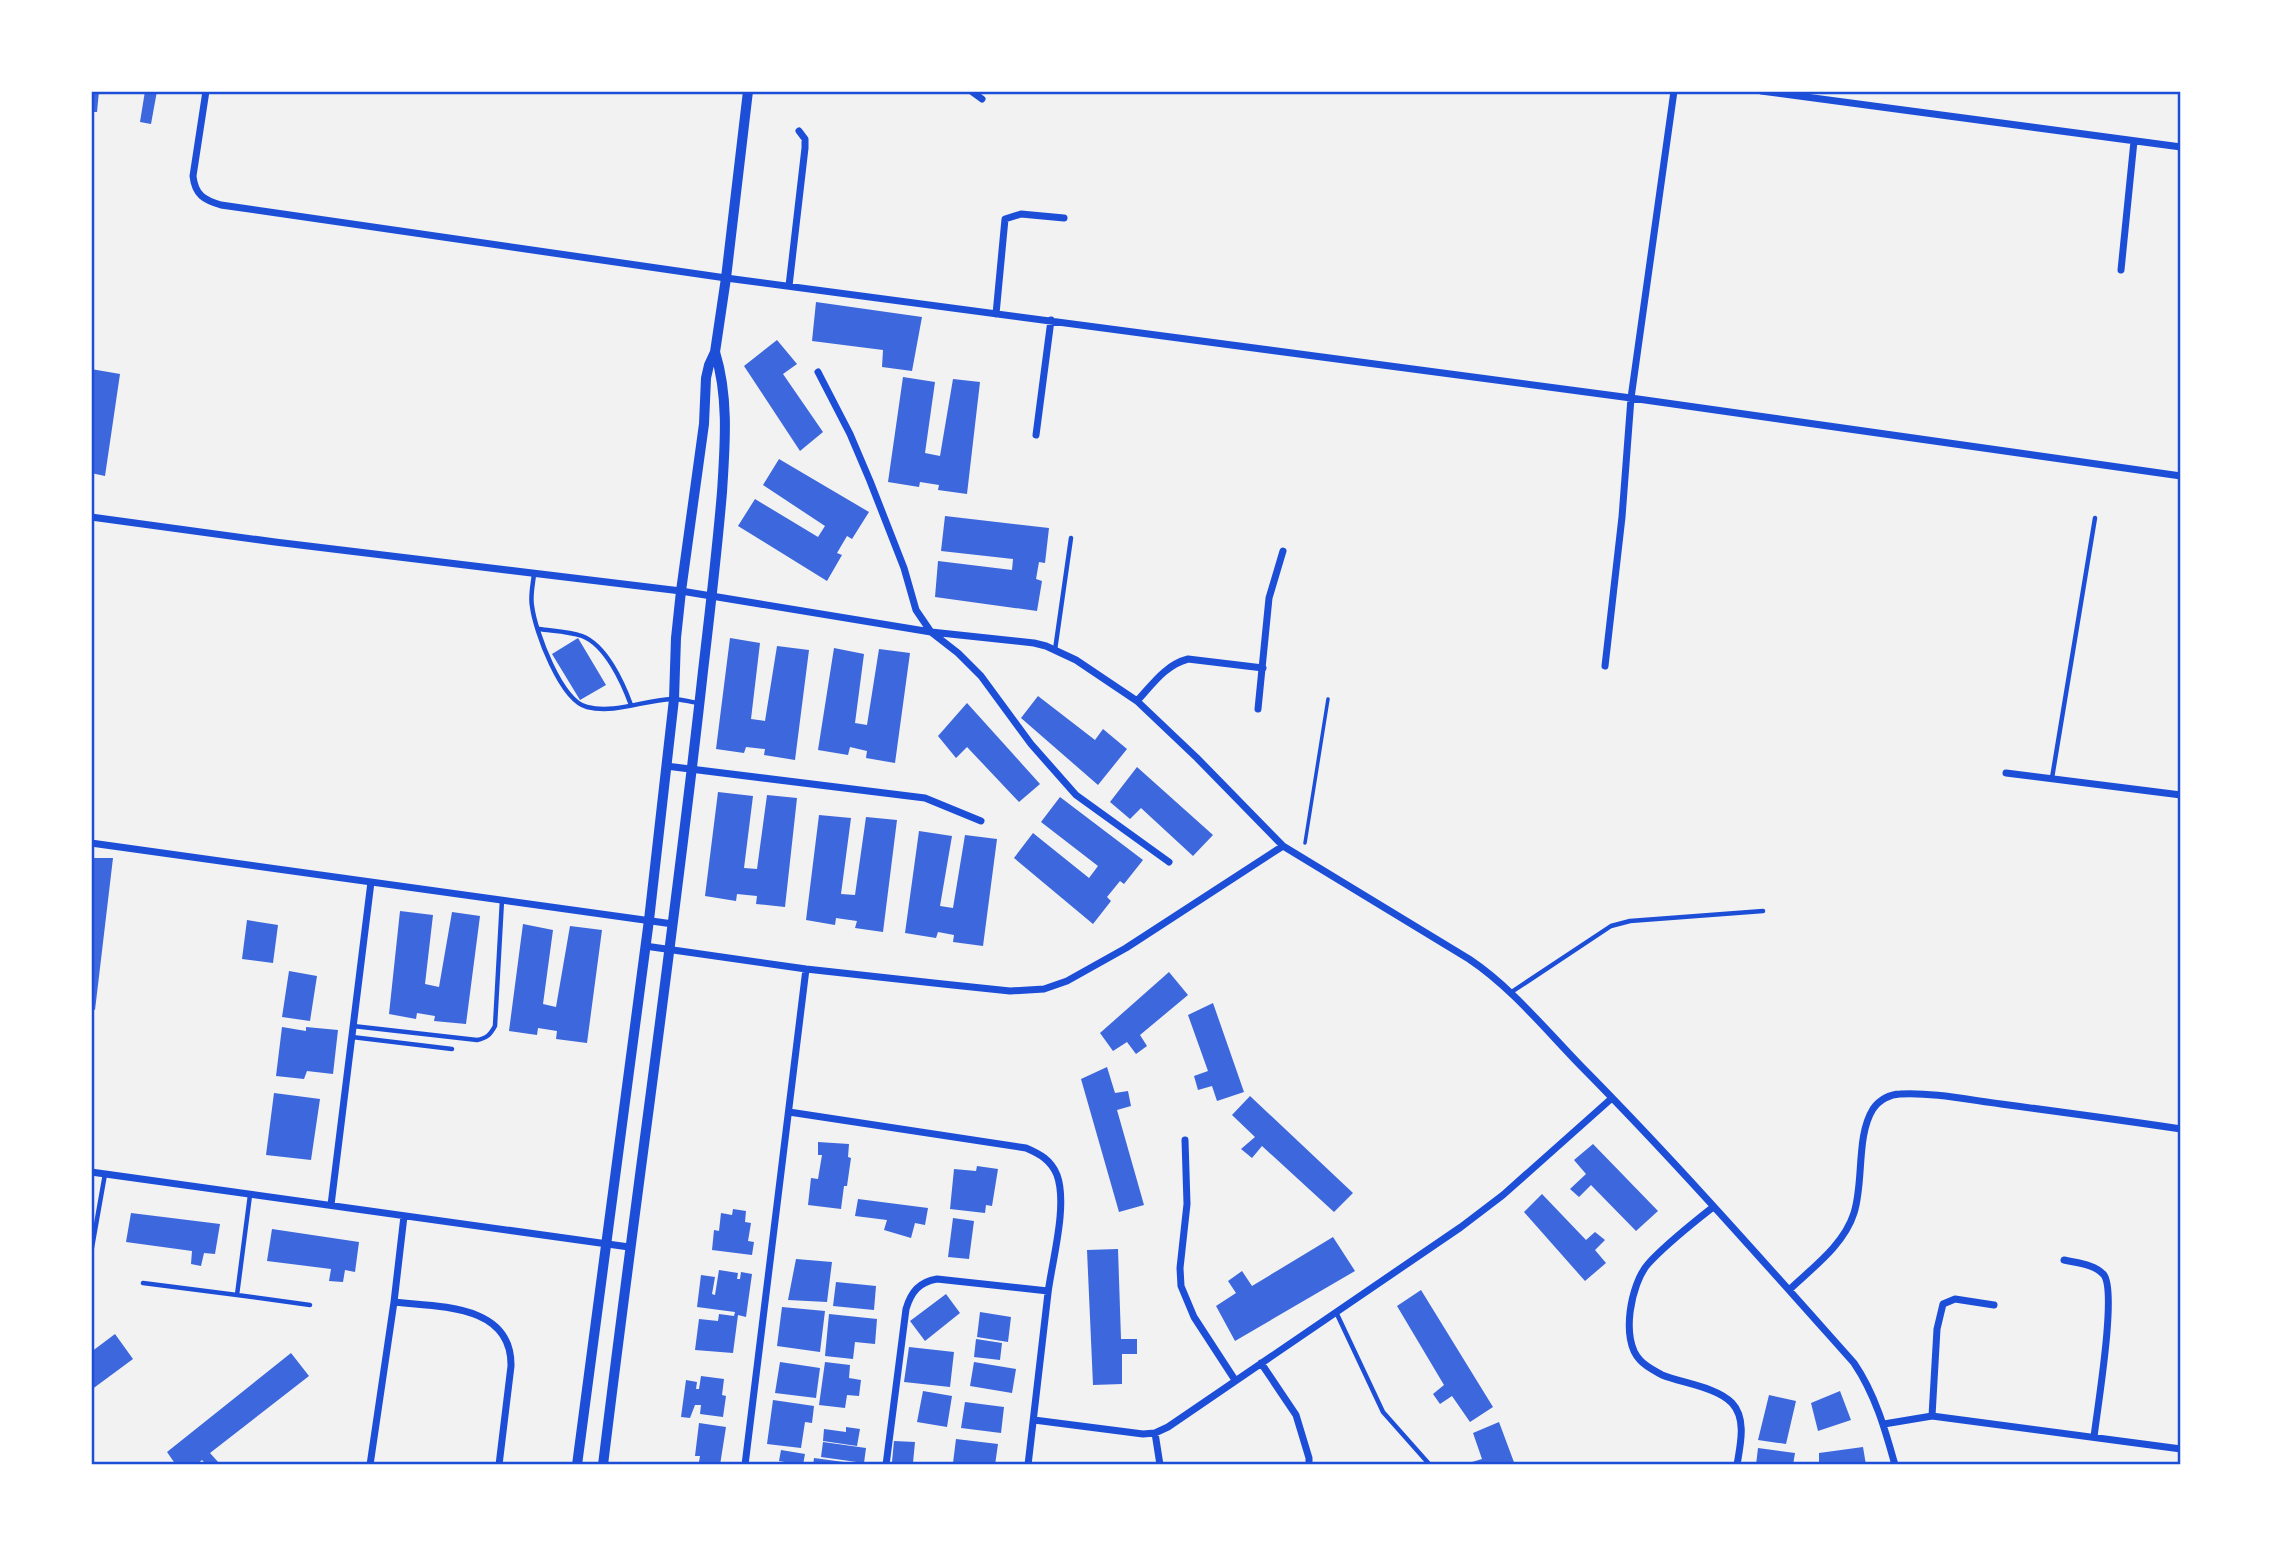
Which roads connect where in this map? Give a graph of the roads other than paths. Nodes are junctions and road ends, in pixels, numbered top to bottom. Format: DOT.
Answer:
graph roads {
  1 [pos="206,91"];
  2 [pos="748,91"];
  3 [pos="971,91"];
  4 [pos="1674,91"];
  5 [pos="1761,91"];
  6 [pos="982,99"];
  7 [pos="799,131"];
  8 [pos="2134,141"];
  9 [pos="2181,147"];
  10 [pos="1064,218"];
  11 [pos="2121,270"];
  12 [pos="726,278"];
  13 [pos="789,286"];
  14 [pos="996,314"];
  15 [pos="1051,320"];
  16 [pos="715,352"];
  17 [pos="818,372"];
  18 [pos="1631,398"];
  19 [pos="1036,435"];
  20 [pos="2181,476"];
  21 [pos="91,517"];
  22 [pos="2095,518"];
  23 [pos="1071,538"];
  24 [pos="1283,551"];
  25 [pos="534,573"];
  26 [pos="681,591"];
  27 [pos="712,597"];
  28 [pos="538,629"];
  29 [pos="931,632"];
  30 [pos="1055,650"];
  31 [pos="1605,666"];
  32 [pos="1263,668"];
  33 [pos="674,699"];
  34 [pos="1137,701"];
  35 [pos="700,703"];
  36 [pos="631,705"];
  37 [pos="1258,709"];
  38 [pos="666,766"];
  39 [pos="692,769"];
  40 [pos="2006,773"];
  41 [pos="2052,779"];
  42 [pos="2181,795"];
  43 [pos="981,821"];
  44 [pos="91,843"];
  45 [pos="1283,846"];
  46 [pos="1169,862"];
  47 [pos="371,882"];
  48 [pos="502,900"];
  49 [pos="1763,911"];
  50 [pos="649,920"];
  51 [pos="673,924"];
  52 [pos="645,946"];
  53 [pos="670,948"];
  54 [pos="806,969"];
  55 [pos="1509,993"];
  56 [pos="353,1026"];
  57 [pos="352,1037"];
  58 [pos="452,1049"];
  59 [pos="1612,1098"];
  60 [pos="789,1112"];
  61 [pos="2181,1129"];
  62 [pos="1185,1140"];
  63 [pos="91,1172"];
  64 [pos="105,1174"];
  65 [pos="250,1194"];
  66 [pos="331,1205"];
  67 [pos="1713,1207"];
  68 [pos="404,1216"];
  69 [pos="606,1244"];
  70 [pos="629,1247"];
  71 [pos="91,1253"];
  72 [pos="2064,1261"];
  73 [pos="143,1283"];
  74 [pos="1789,1290"];
  75 [pos="1048,1291"];
  76 [pos="237,1294"];
  77 [pos="394,1302"];
  78 [pos="310,1305"];
  79 [pos="1994,1305"];
  80 [pos="1336,1312"];
  81 [pos="1262,1363"];
  82 [pos="1235,1380"];
  83 [pos="1932,1416"];
  84 [pos="1034,1420"];
  85 [pos="1884,1424"];
  86 [pos="1155,1433"];
  87 [pos="2094,1437"];
  88 [pos="2181,1448"];
  89 [pos="370,1465"];
  90 [pos="499,1465"];
  91 [pos="577,1465"];
  92 [pos="603,1465"];
  93 [pos="745,1465"];
  94 [pos="886,1465"];
  95 [pos="1028,1465"];
  96 [pos="1160,1465"];
  97 [pos="1309,1465"];
  98 [pos="1430,1465"];
  99 [pos="1737,1465"];
  100 [pos="1895,1465"];
  1 -- 12 [label="street"];
  2 -- 12 [label="street"];
  3 -- 6 [label="street"];
  4 -- 18 [label="street"];
  5 -- 8 [label="street"];
  7 -- 13 [label="street"];
  8 -- 9 [label="street"];
  8 -- 11 [label="street"];
  10 -- 14 [label="street"];
  12 -- 13 [label="street"];
  12 -- 16 [label="street"];
  13 -- 14 [label="street"];
  14 -- 15 [label="street"];
  15 -- 18 [label="street"];
  15 -- 19 [label="street"];
  16 -- 26 [label="street"];
  16 -- 27 [label="street"];
  17 -- 29 [label="street"];
  18 -- 20 [label="street"];
  18 -- 31 [label="street"];
  21 -- 25 [label="street"];
  22 -- 41 [label="lane"];
  23 -- 30 [label="lane"];
  24 -- 32 [label="street"];
  25 -- 26 [label="street"];
  25 -- 28 [label="lane"];
  26 -- 27 [label="street"];
  26 -- 33 [label="street"];
  27 -- 29 [label="street"];
  27 -- 35 [label="street"];
  28 -- 36 [label="lane"];
  28 -- 36 [label="lane"];
  29 -- 30 [label="street"];
  29 -- 46 [label="street"];
  30 -- 34 [label="street"];
  32 -- 34 [label="street"];
  32 -- 37 [label="street"];
  33 -- 35 [label="lane"];
  33 -- 36 [label="lane"];
  33 -- 38 [label="street"];
  34 -- 45 [label="street"];
  35 -- 39 [label="street"];
  38 -- 39 [label="street"];
  38 -- 50 [label="street"];
  39 -- 43 [label="street"];
  39 -- 51 [label="street"];
  40 -- 41 [label="street"];
  41 -- 42 [label="street"];
  44 -- 47 [label="street"];
  45 -- 54 [label="street"];
  45 -- 55 [label="street"];
  47 -- 48 [label="street"];
  47 -- 56 [label="street"];
  48 -- 50 [label="street"];
  48 -- 56 [label="lane"];
  49 -- 55 [label="lane"];
  50 -- 51 [label="street"];
  50 -- 52 [label="street"];
  51 -- 53 [label="street"];
  52 -- 53 [label="street"];
  52 -- 69 [label="street"];
  53 -- 54 [label="street"];
  53 -- 70 [label="street"];
  54 -- 60 [label="street"];
  55 -- 59 [label="street"];
  56 -- 57 [label="street"];
  57 -- 58 [label="lane"];
  57 -- 66 [label="street"];
  59 -- 67 [label="street"];
  59 -- 80 [label="street"];
  60 -- 75 [label="street"];
  60 -- 93 [label="street"];
  61 -- 74 [label="street"];
  62 -- 82 [label="street"];
  63 -- 64 [label="street"];
  64 -- 65 [label="street"];
  64 -- 71 [label="lane"];
  65 -- 66 [label="street"];
  65 -- 76 [label="lane"];
  66 -- 68 [label="street"];
  67 -- 74 [label="street"];
  67 -- 99 [label="street"];
  68 -- 69 [label="street"];
  68 -- 77 [label="street"];
  69 -- 70 [label="street"];
  69 -- 91 [label="street"];
  70 -- 92 [label="street"];
  72 -- 87 [label="street"];
  73 -- 76 [label="lane"];
  74 -- 85 [label="street"];
  75 -- 84 [label="street"];
  75 -- 94 [label="street"];
  76 -- 78 [label="lane"];
  77 -- 89 [label="street"];
  77 -- 90 [label="street"];
  79 -- 83 [label="street"];
  80 -- 81 [label="street"];
  80 -- 98 [label="lane"];
  81 -- 82 [label="street"];
  81 -- 97 [label="street"];
  82 -- 86 [label="street"];
  83 -- 85 [label="street"];
  83 -- 87 [label="street"];
  84 -- 86 [label="street"];
  84 -- 95 [label="street"];
  85 -- 100 [label="street"];
  86 -- 96 [label="street"];
  87 -- 88 [label="street"];
}
